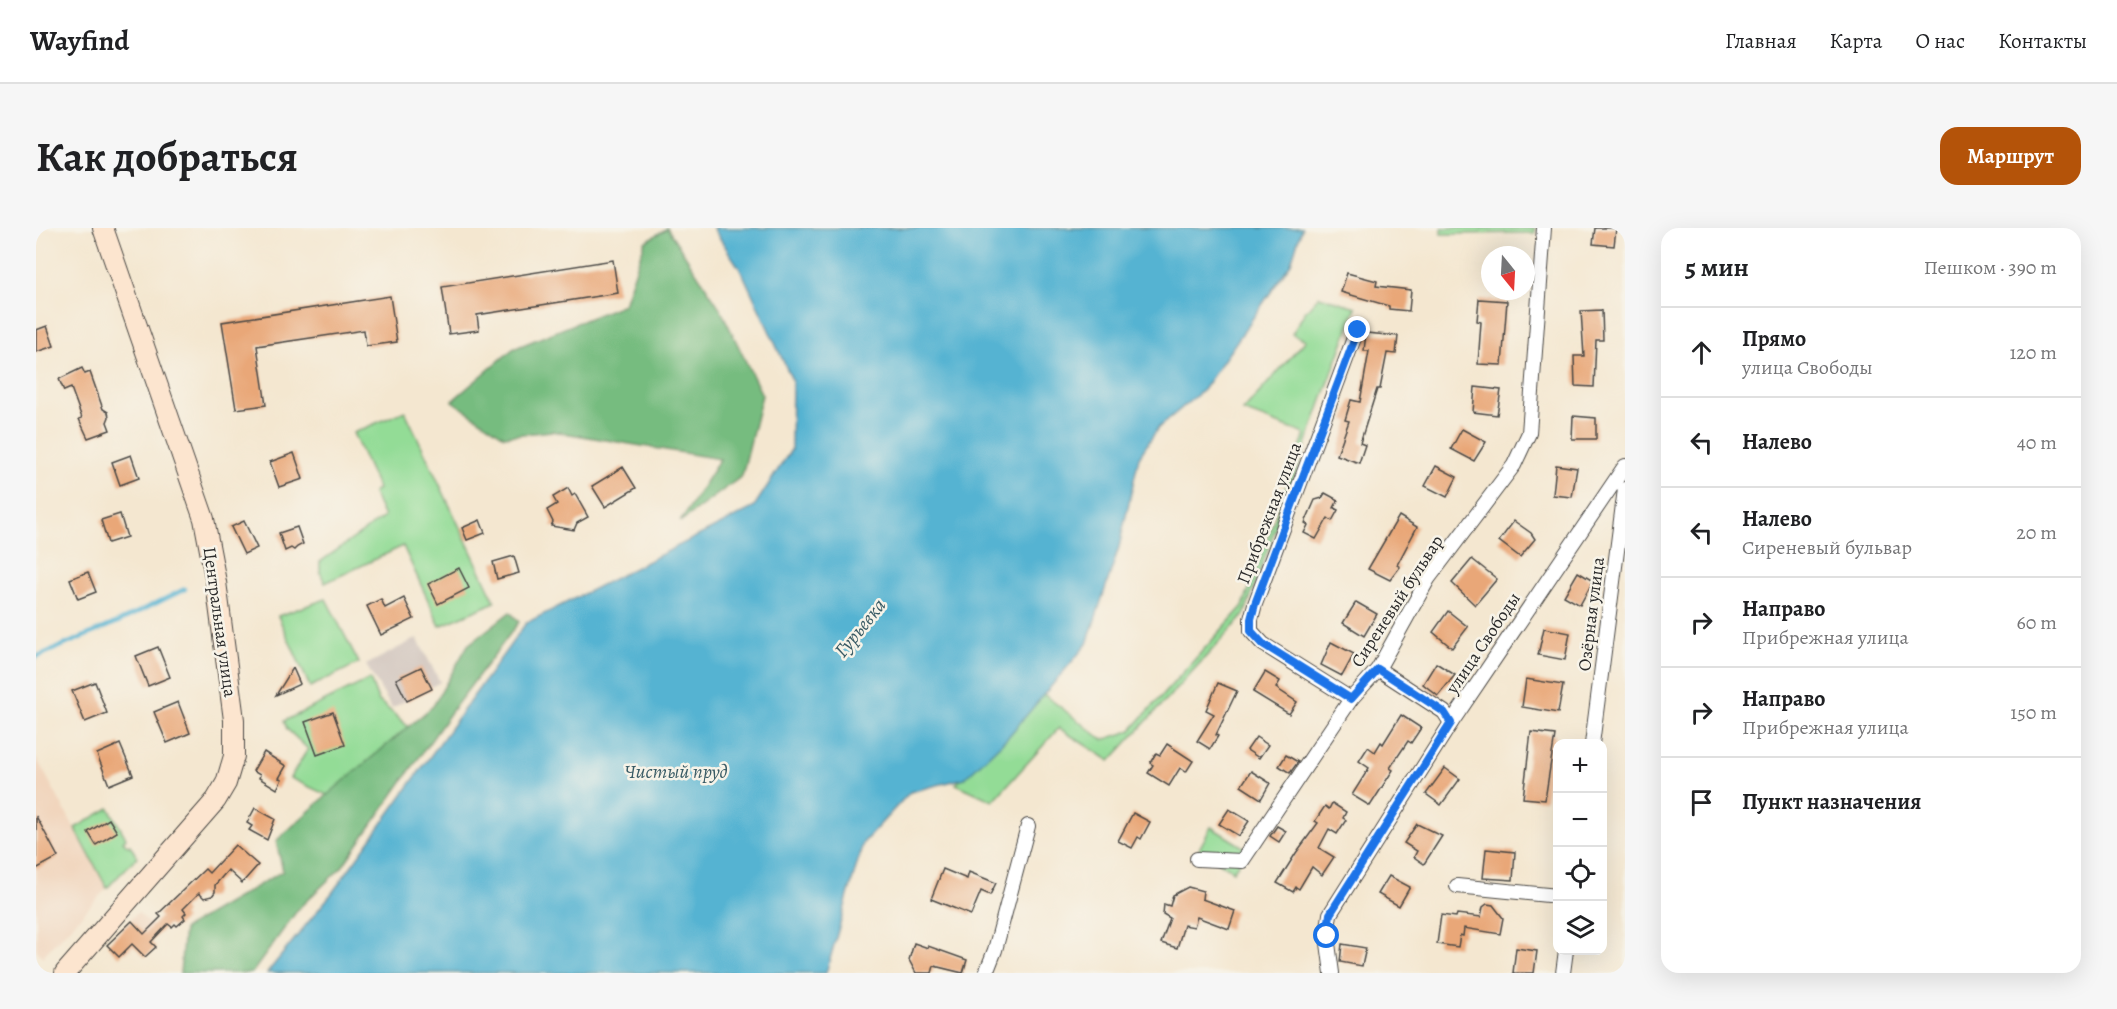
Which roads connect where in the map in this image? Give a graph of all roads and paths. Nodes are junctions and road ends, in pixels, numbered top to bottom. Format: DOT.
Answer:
graph roads {
  1 [pos="103,228"];
  2 [pos="1544,228"];
  3 [pos="1358,330"];
  4 [pos="1625,466"];
  5 [pos="1625,489"];
  6 [pos="1378,669"];
  7 [pos="1351,699"];
  8 [pos="1451,723"];
  9 [pos="1593,739"];
  10 [pos="1028,826"];
  11 [pos="1197,859"];
  12 [pos="1457,886"];
  13 [pos="1553,896"];
  14 [pos="1565,955"];
  15 [pos="64,973"];
  16 [pos="986,973"];
  17 [pos="1332,973"];
  18 [pos="1563,973"];
  1 -- 15 [label="main road, Центральная улица"];
  2 -- 6 [label="street, Сиреневый бульвар"];
  3 -- 7 [label="street, Прибрежная улица"];
  4 -- 8 [label="street, улица Свободы"];
  5 -- 9 [label="street, Озёрная улица"];
  6 -- 7 [label="street, Сиреневый бульвар"];
  6 -- 8 [label="street"];
  7 -- 11 [label="street, Сиреневый бульвар"];
  8 -- 17 [label="street, улица Свободы"];
  10 -- 16 [label="street"];
  12 -- 13 [label="street"];
  14 -- 18 [label="street"];
}
